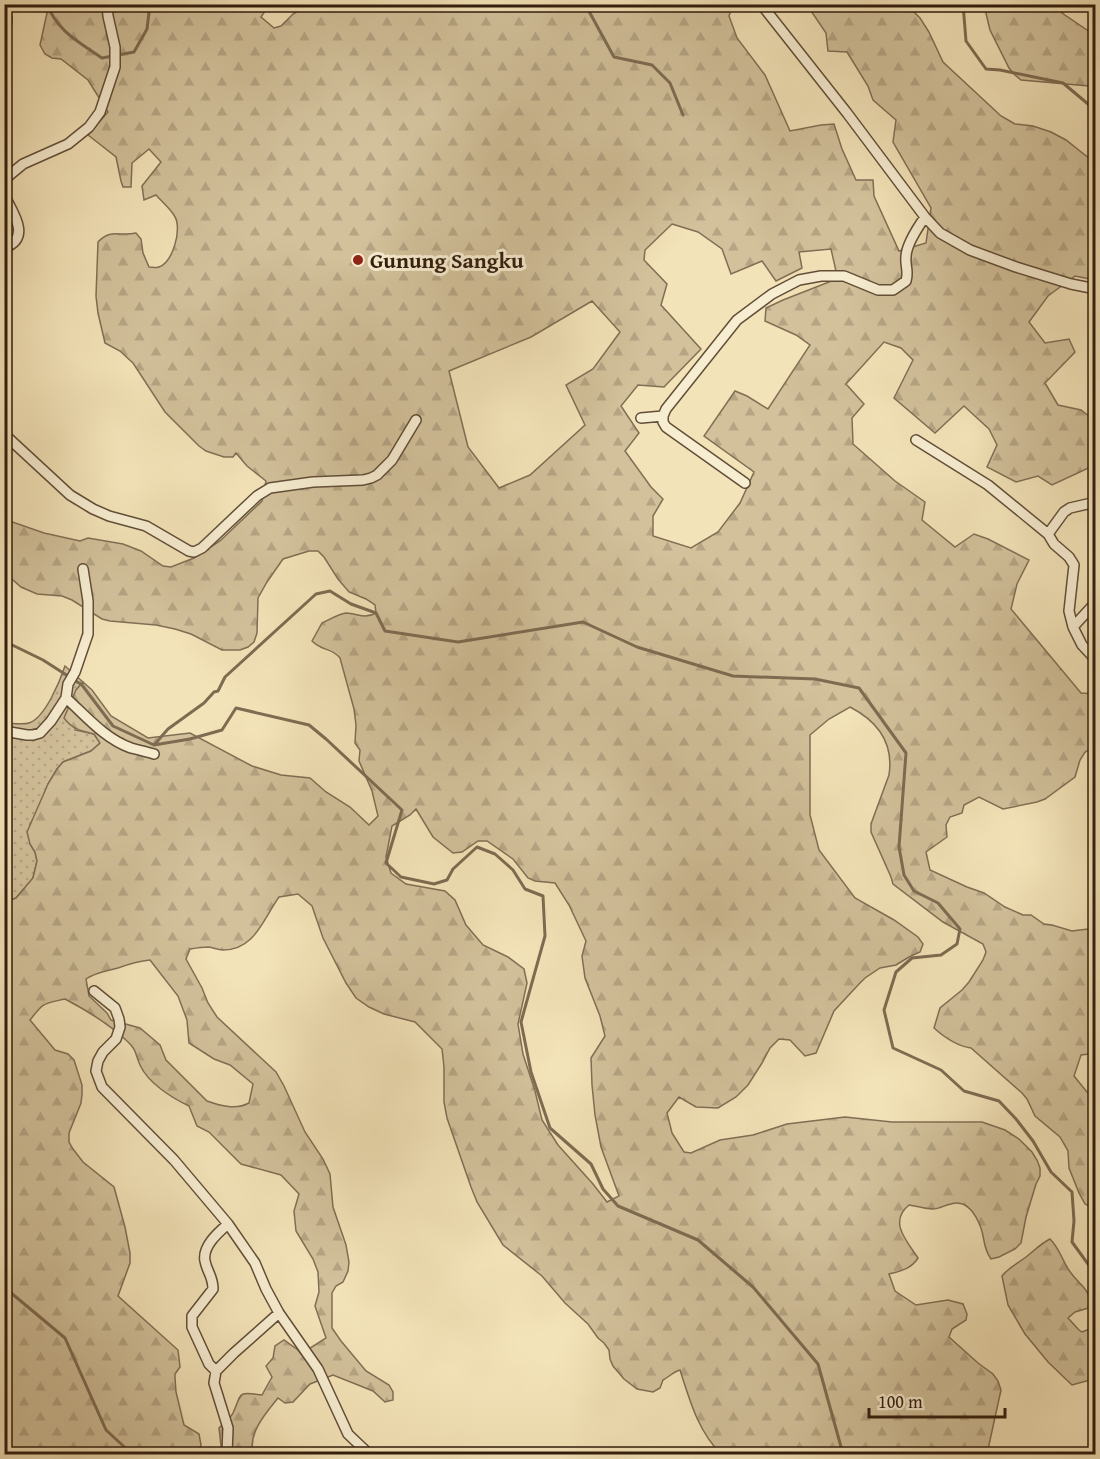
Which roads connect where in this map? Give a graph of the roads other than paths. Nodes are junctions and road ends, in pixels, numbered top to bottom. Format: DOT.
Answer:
graph roads {
  1 [pos="107,4"];
  2 [pos="761,4"];
  3 [pos="4,182"];
  4 [pos="4,195"];
  5 [pos="925,217"];
  6 [pos="4,248"];
  7 [pos="1095,289"];
  8 [pos="663,416"];
  9 [pos="641,418"];
  10 [pos="416,420"];
  11 [pos="4,434"];
  12 [pos="916,440"];
  13 [pos="745,483"];
  14 [pos="1095,502"];
  15 [pos="1048,534"];
  16 [pos="83,569"];
  17 [pos="1095,602"];
  18 [pos="1073,627"];
  19 [pos="1095,660"];
  20 [pos="66,698"];
  21 [pos="4,731"];
  22 [pos="154,754"];
  23 [pos="94,991"];
  24 [pos="228,1224"];
  25 [pos="279,1313"];
  26 [pos="216,1371"];
  27 [pos="228,1455"];
  28 [pos="369,1455"];
  1 -- 3 [label="street"];
  2 -- 5 [label="street"];
  4 -- 6 [label="street"];
  5 -- 7 [label="street"];
  5 -- 8 [label="street"];
  8 -- 9 [label="street"];
  8 -- 13 [label="street"];
  10 -- 11 [label="street"];
  12 -- 15 [label="street"];
  14 -- 15 [label="street"];
  15 -- 18 [label="street"];
  16 -- 20 [label="street"];
  17 -- 18 [label="street"];
  18 -- 19 [label="street"];
  20 -- 21 [label="street"];
  20 -- 22 [label="street"];
  23 -- 24 [label="street"];
  24 -- 25 [label="street"];
  24 -- 26 [label="street"];
  25 -- 26 [label="street"];
  25 -- 28 [label="street"];
  26 -- 27 [label="street"];
}
